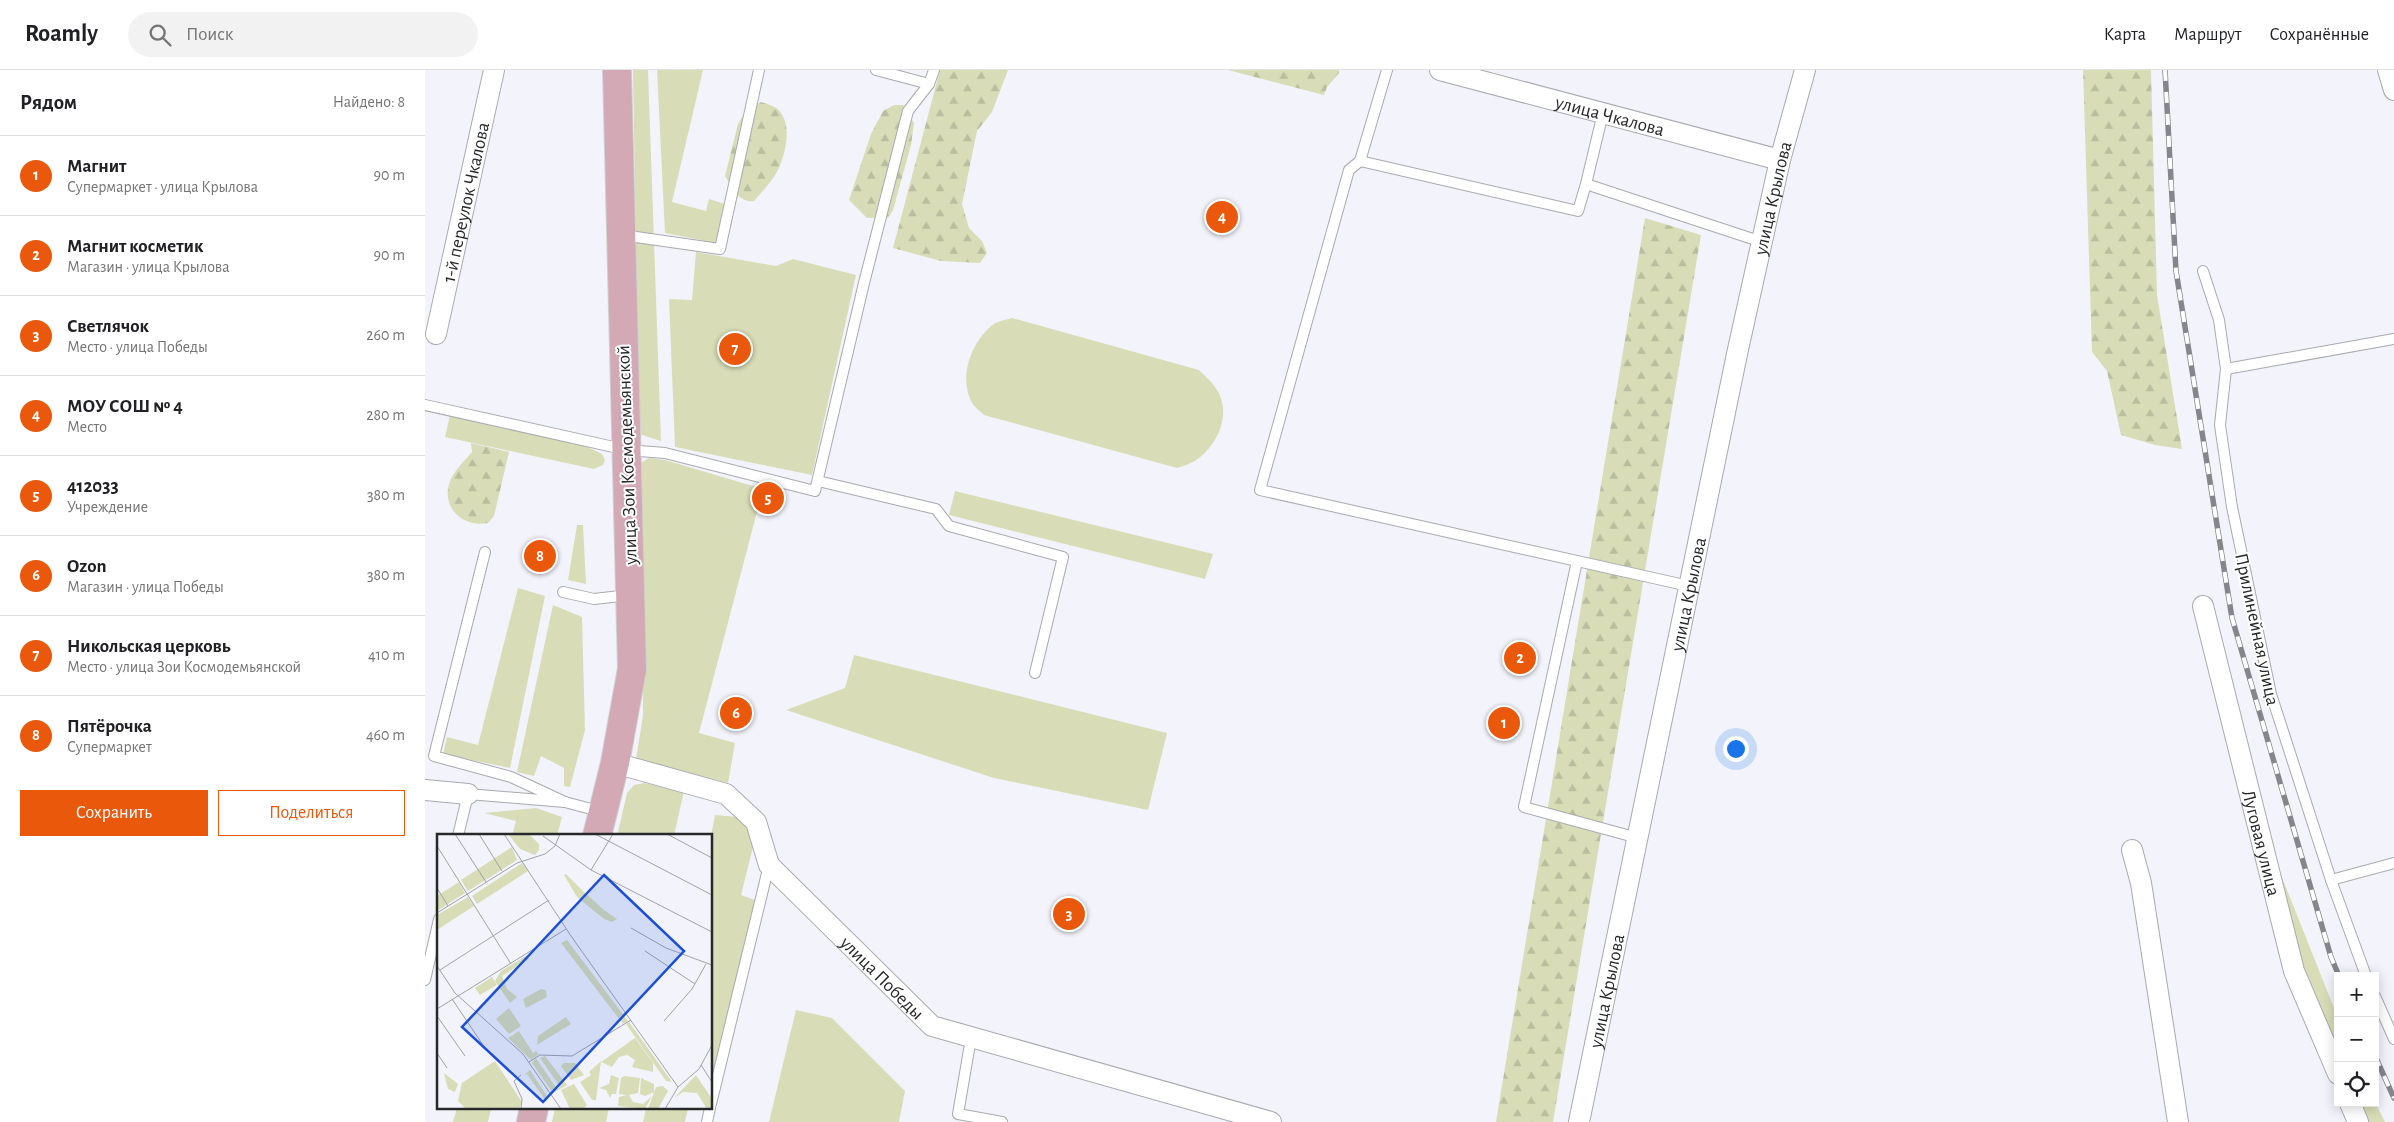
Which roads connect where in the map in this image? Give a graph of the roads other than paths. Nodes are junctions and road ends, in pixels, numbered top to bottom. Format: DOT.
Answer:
graph roads {
  1 [pos="494,70"];
  2 [pos="617,70"];
  3 [pos="759,70"];
  4 [pos="876,70"];
  5 [pos="934,70"];
  6 [pos="1387,70"];
  7 [pos="1440,70"];
  8 [pos="1805,70"];
  9 [pos="2388,70"];
  10 [pos="929,84"];
  11 [pos="2394,90"];
  12 [pos="1603,113"];
  13 [pos="1780,160"];
  14 [pos="1360,162"];
  15 [pos="1586,184"];
  16 [pos="620,235"];
  17 [pos="1762,242"];
  18 [pos="2203,272"];
  19 [pos="436,334"];
  20 [pos="2394,339"];
  21 [pos="2226,369"];
  22 [pos="425,405"];
  23 [pos="627,450"];
  24 [pos="817,481"];
  25 [pos="485,552"];
  26 [pos="1577,561"];
  27 [pos="1689,586"];
  28 [pos="563,592"];
  29 [pos="630,595"];
  30 [pos="2203,606"];
  31 [pos="1035,673"];
  32 [pos="615,763"];
  33 [pos="425,790"];
  34 [pos="469,794"];
  35 [pos="565,802"];
  36 [pos="599,824"];
  37 [pos="459,834"];
  38 [pos="1637,838"];
  39 [pos="2132,850"];
  40 [pos="2394,863"];
  41 [pos="769,865"];
  42 [pos="2331,880"];
  43 [pos="437,928"];
  44 [pos="2365,972"];
  45 [pos="425,980"];
  46 [pos="2379,1005"];
  47 [pos="971,1038"];
  48 [pos="2394,1039"];
  49 [pos="2334,1065"];
  50 [pos="713,1096"];
  51 [pos="2352,1107"];
  52 [pos="1002,1122"];
  53 [pos="1271,1122"];
  54 [pos="1579,1122"];
  55 [pos="2178,1122"];
  56 [pos="2358,1122"];
  1 -- 19 [label="street, 1-й переулок Чкалова"];
  2 -- 16 [label="main road, улица Зои Космодемьянской"];
  3 -- 16 [label="lane"];
  4 -- 10 [label="lane"];
  5 -- 10 [label="lane"];
  6 -- 14 [label="lane"];
  7 -- 12 [label="street, улица Чкалова"];
  8 -- 13 [label="street, улица Крылова"];
  9 -- 11 [label="street"];
  10 -- 24 [label="lane"];
  12 -- 13 [label="street, улица Чкалова"];
  12 -- 15 [label="lane"];
  13 -- 17 [label="street, улица Крылова"];
  14 -- 15 [label="lane"];
  14 -- 26 [label="lane"];
  15 -- 17 [label="lane"];
  16 -- 23 [label="main road, улица Зои Космодемьянской"];
  17 -- 27 [label="street, улица Крылова"];
  18 -- 21 [label="lane, Прилинейная улица"];
  20 -- 21 [label="lane"];
  21 -- 42 [label="lane, Прилинейная улица"];
  22 -- 23 [label="lane"];
  23 -- 24 [label="lane"];
  23 -- 29 [label="main road, улица Зои Космодемьянской"];
  24 -- 31 [label="lane"];
  25 -- 35 [label="lane"];
  26 -- 27 [label="lane"];
  26 -- 38 [label="lane"];
  27 -- 38 [label="street, улица Крылова"];
  28 -- 29 [label="lane"];
  29 -- 32 [label="main road, улица Зои Космодемьянской"];
  30 -- 49 [label="street, Луговая улица"];
  32 -- 36 [label="main road, улица Зои Космодемьянской"];
  32 -- 41 [label="street, улица Победы"];
  33 -- 34 [label="street"];
  34 -- 35 [label="lane"];
  34 -- 37 [label="lane"];
  35 -- 36 [label="lane"];
  38 -- 54 [label="street, улица Крылова"];
  39 -- 55 [label="street"];
  40 -- 42 [label="lane"];
  41 -- 47 [label="street, улица Победы"];
  41 -- 50 [label="lane"];
  42 -- 44 [label="lane, Прилинейная улица"];
  43 -- 45 [label="lane"];
  46 -- 48 [label="lane"];
  47 -- 52 [label="lane"];
  47 -- 53 [label="street, улица Победы"];
  51 -- 56 [label="street"];
}
